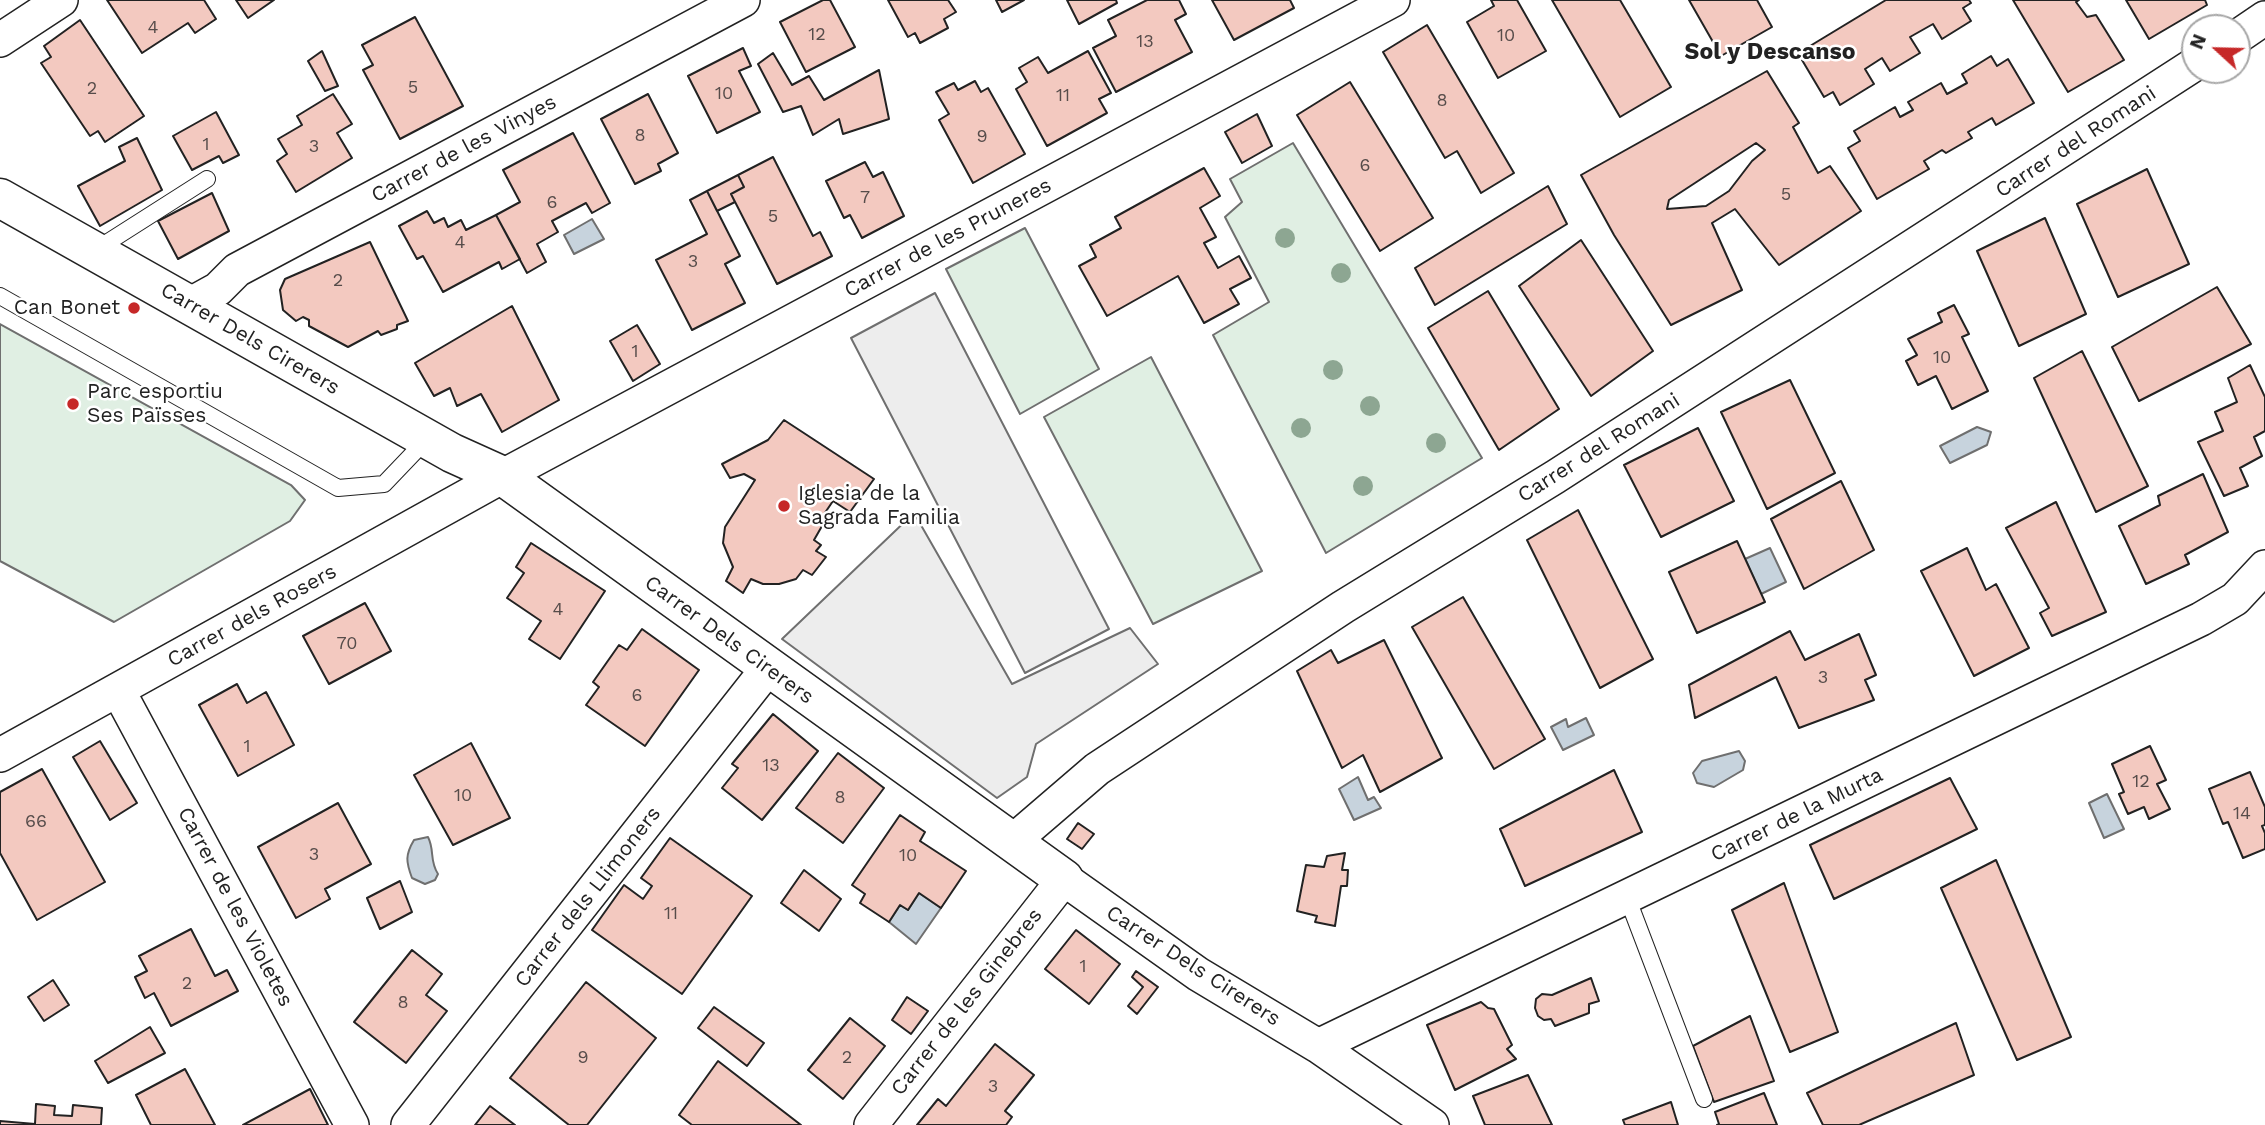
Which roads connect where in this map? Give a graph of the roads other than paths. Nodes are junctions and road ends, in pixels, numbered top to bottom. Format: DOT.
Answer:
graph roads {
  1 [pos="61,0"];
  2 [pos="743,0"];
  3 [pos="1392,0"];
  4 [pos="2258,0"];
  5 [pos="2265,11"];
  6 [pos="0,40"];
  7 [pos="2181,73"];
  8 [pos="207,179"];
  9 [pos="0,198"];
  10 [pos="94,251"];
  11 [pos="0,296"];
  12 [pos="190,305"];
  13 [pos="427,439"];
  14 [pos="503,476"];
  15 [pos="2265,567"];
  16 [pos="768,668"];
  17 [pos="118,690"];
  18 [pos="0,755"];
  19 [pos="1012,842"];
  20 [pos="1064,879"];
  21 [pos="1627,897"];
  22 [pos="1318,1046"];
  23 [pos="1704,1098"];
  24 [pos="352,1125"];
  25 [pos="408,1125"];
  26 [pos="871,1125"];
  27 [pos="1432,1125"];
  1 -- 6 [label="street"];
  2 -- 12 [label="street, Carrer de les Vinyes"];
  3 -- 14 [label="street, Carrer de les Pruneres"];
  4 -- 5 [label="lane"];
  7 -- 19 [label="street, Carrer del Romani"];
  8 -- 10 [label="lane"];
  9 -- 10 [label="street, Carrer Dels Cirerers"];
  10 -- 12 [label="street, Carrer Dels Cirerers"];
  11 -- 13 [label="lane"];
  12 -- 13 [label="street, Carrer Dels Cirerers"];
  13 -- 14 [label="street, Carrer Dels Cirerers"];
  14 -- 16 [label="street, Carrer Dels Cirerers"];
  14 -- 17 [label="street, Carrer dels Rosers"];
  15 -- 21 [label="street, Carrer de la Murta"];
  16 -- 19 [label="street, Carrer Dels Cirerers"];
  16 -- 25 [label="street, Carrer dels Llimoners"];
  17 -- 18 [label="street, Carrer dels Rosers"];
  17 -- 24 [label="street, Carrer de les Violetes"];
  19 -- 20 [label="street, Carrer Dels Cirerers"];
  20 -- 22 [label="street, Carrer Dels Cirerers"];
  20 -- 26 [label="street, Carrer de les Ginebres"];
  21 -- 22 [label="street, Carrer de la Murta"];
  21 -- 23 [label="lane"];
  22 -- 27 [label="street, Carrer Dels Cirerers"];
}
